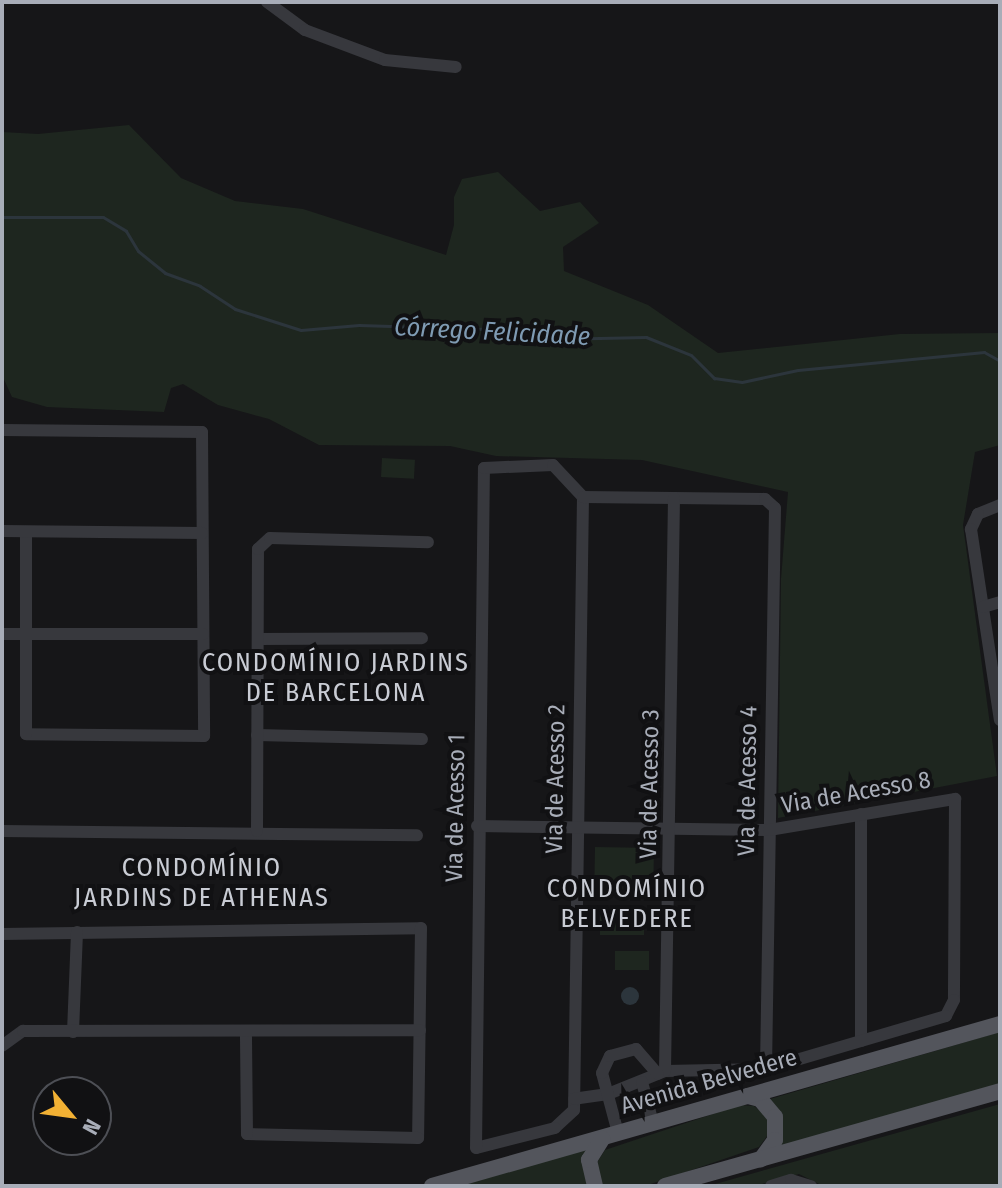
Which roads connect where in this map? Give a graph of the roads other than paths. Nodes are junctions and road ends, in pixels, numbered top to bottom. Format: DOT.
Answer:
graph roads {
  1 [pos="267,2"];
  2 [pos="456,67"];
  3 [pos="2,430"];
  4 [pos="583,497"];
  5 [pos="674,498"];
  6 [pos="1000,505"];
  7 [pos="2,531"];
  8 [pos="26,532"];
  9 [pos="202,533"];
  10 [pos="428,542"];
  11 [pos="1000,602"];
  12 [pos="983,607"];
  13 [pos="2,634"];
  14 [pos="26,634"];
  15 [pos="203,634"];
  16 [pos="422,638"];
  17 [pos="258,639"];
  18 [pos="998,693"];
  19 [pos="1000,720"];
  20 [pos="257,735"];
  21 [pos="422,739"];
  22 [pos="861,814"];
  23 [pos="477,826"];
  24 [pos="577,827"];
  25 [pos="672,828"];
  26 [pos="769,830"];
  27 [pos="2,831"];
  28 [pos="257,831"];
  29 [pos="417,835"];
  30 [pos="77,932"];
  31 [pos="2,934"];
  32 [pos="1000,1024"];
  33 [pos="420,1030"];
  34 [pos="73,1032"];
  35 [pos="246,1033"];
  36 [pos="861,1041"];
  37 [pos="2,1046"];
  38 [pos="766,1069"];
  39 [pos="662,1072"];
  40 [pos="602,1073"];
  41 [pos="574,1077"];
  42 [pos="642,1082"];
  43 [pos="1000,1091"];
  44 [pos="608,1094"];
  45 [pos="748,1096"];
  46 [pos="574,1105"];
  47 [pos="653,1123"];
  48 [pos="610,1136"];
  49 [pos="761,1159"];
  50 [pos="432,1186"];
  51 [pos="595,1186"];
  52 [pos="665,1186"];
  53 [pos="771,1186"];
  54 [pos="811,1186"];
  1 -- 2 [label="street"];
  3 -- 9 [label="street"];
  4 -- 5 [label="street"];
  4 -- 23 [label="street, Via de Acesso 1"];
  4 -- 24 [label="street, Via de Acesso 2"];
  5 -- 25 [label="street, Via de Acesso 3"];
  5 -- 26 [label="street, Via de Acesso 4"];
  6 -- 12 [label="street"];
  7 -- 8 [label="street"];
  8 -- 9 [label="street"];
  8 -- 14 [label="street"];
  9 -- 15 [label="street"];
  10 -- 17 [label="street"];
  11 -- 12 [label="street"];
  12 -- 18 [label="street"];
  13 -- 14 [label="street"];
  14 -- 15 [label="street"];
  14 -- 15 [label="street"];
  16 -- 17 [label="street"];
  17 -- 20 [label="street"];
  18 -- 19 [label="street"];
  20 -- 21 [label="street"];
  20 -- 28 [label="street"];
  22 -- 26 [label="street, Via de Acesso 8"];
  22 -- 36 [label="street"];
  22 -- 36 [label="street, Via de Acesso 8"];
  23 -- 24 [label="street, Via de Acesso 8"];
  23 -- 46 [label="street, Via de Acesso 1"];
  24 -- 25 [label="street, Via de Acesso 8"];
  24 -- 41 [label="street, Via de Acesso 2"];
  25 -- 26 [label="street, Via de Acesso 8"];
  25 -- 39 [label="street, Via de Acesso 3"];
  26 -- 38 [label="street, Via de Acesso 4"];
  27 -- 28 [label="street"];
  28 -- 29 [label="street"];
  30 -- 31 [label="street"];
  30 -- 33 [label="street"];
  30 -- 34 [label="street"];
  32 -- 45 [label="main road, Avenida Belvedere"];
  33 -- 35 [label="street"];
  33 -- 35 [label="street"];
  34 -- 35 [label="street"];
  34 -- 37 [label="street"];
  36 -- 38 [label="street"];
  38 -- 39 [label="street"];
  39 -- 40 [label="street"];
  39 -- 42 [label="street"];
  40 -- 41 [label="street"];
  40 -- 44 [label="street"];
  41 -- 46 [label="street, Via de Acesso 2"];
  42 -- 44 [label="street"];
  42 -- 47 [label="street"];
  43 -- 49 [label="main road"];
  44 -- 46 [label="street"];
  44 -- 48 [label="street"];
  45 -- 47 [label="main road, Avenida Belvedere"];
  45 -- 49 [label="main road"];
  47 -- 48 [label="main road, Avenida Belvedere"];
  48 -- 50 [label="main road, Avenida Belvedere"];
  48 -- 51 [label="main road"];
  49 -- 52 [label="main road"];
  53 -- 54 [label="street"];
}
